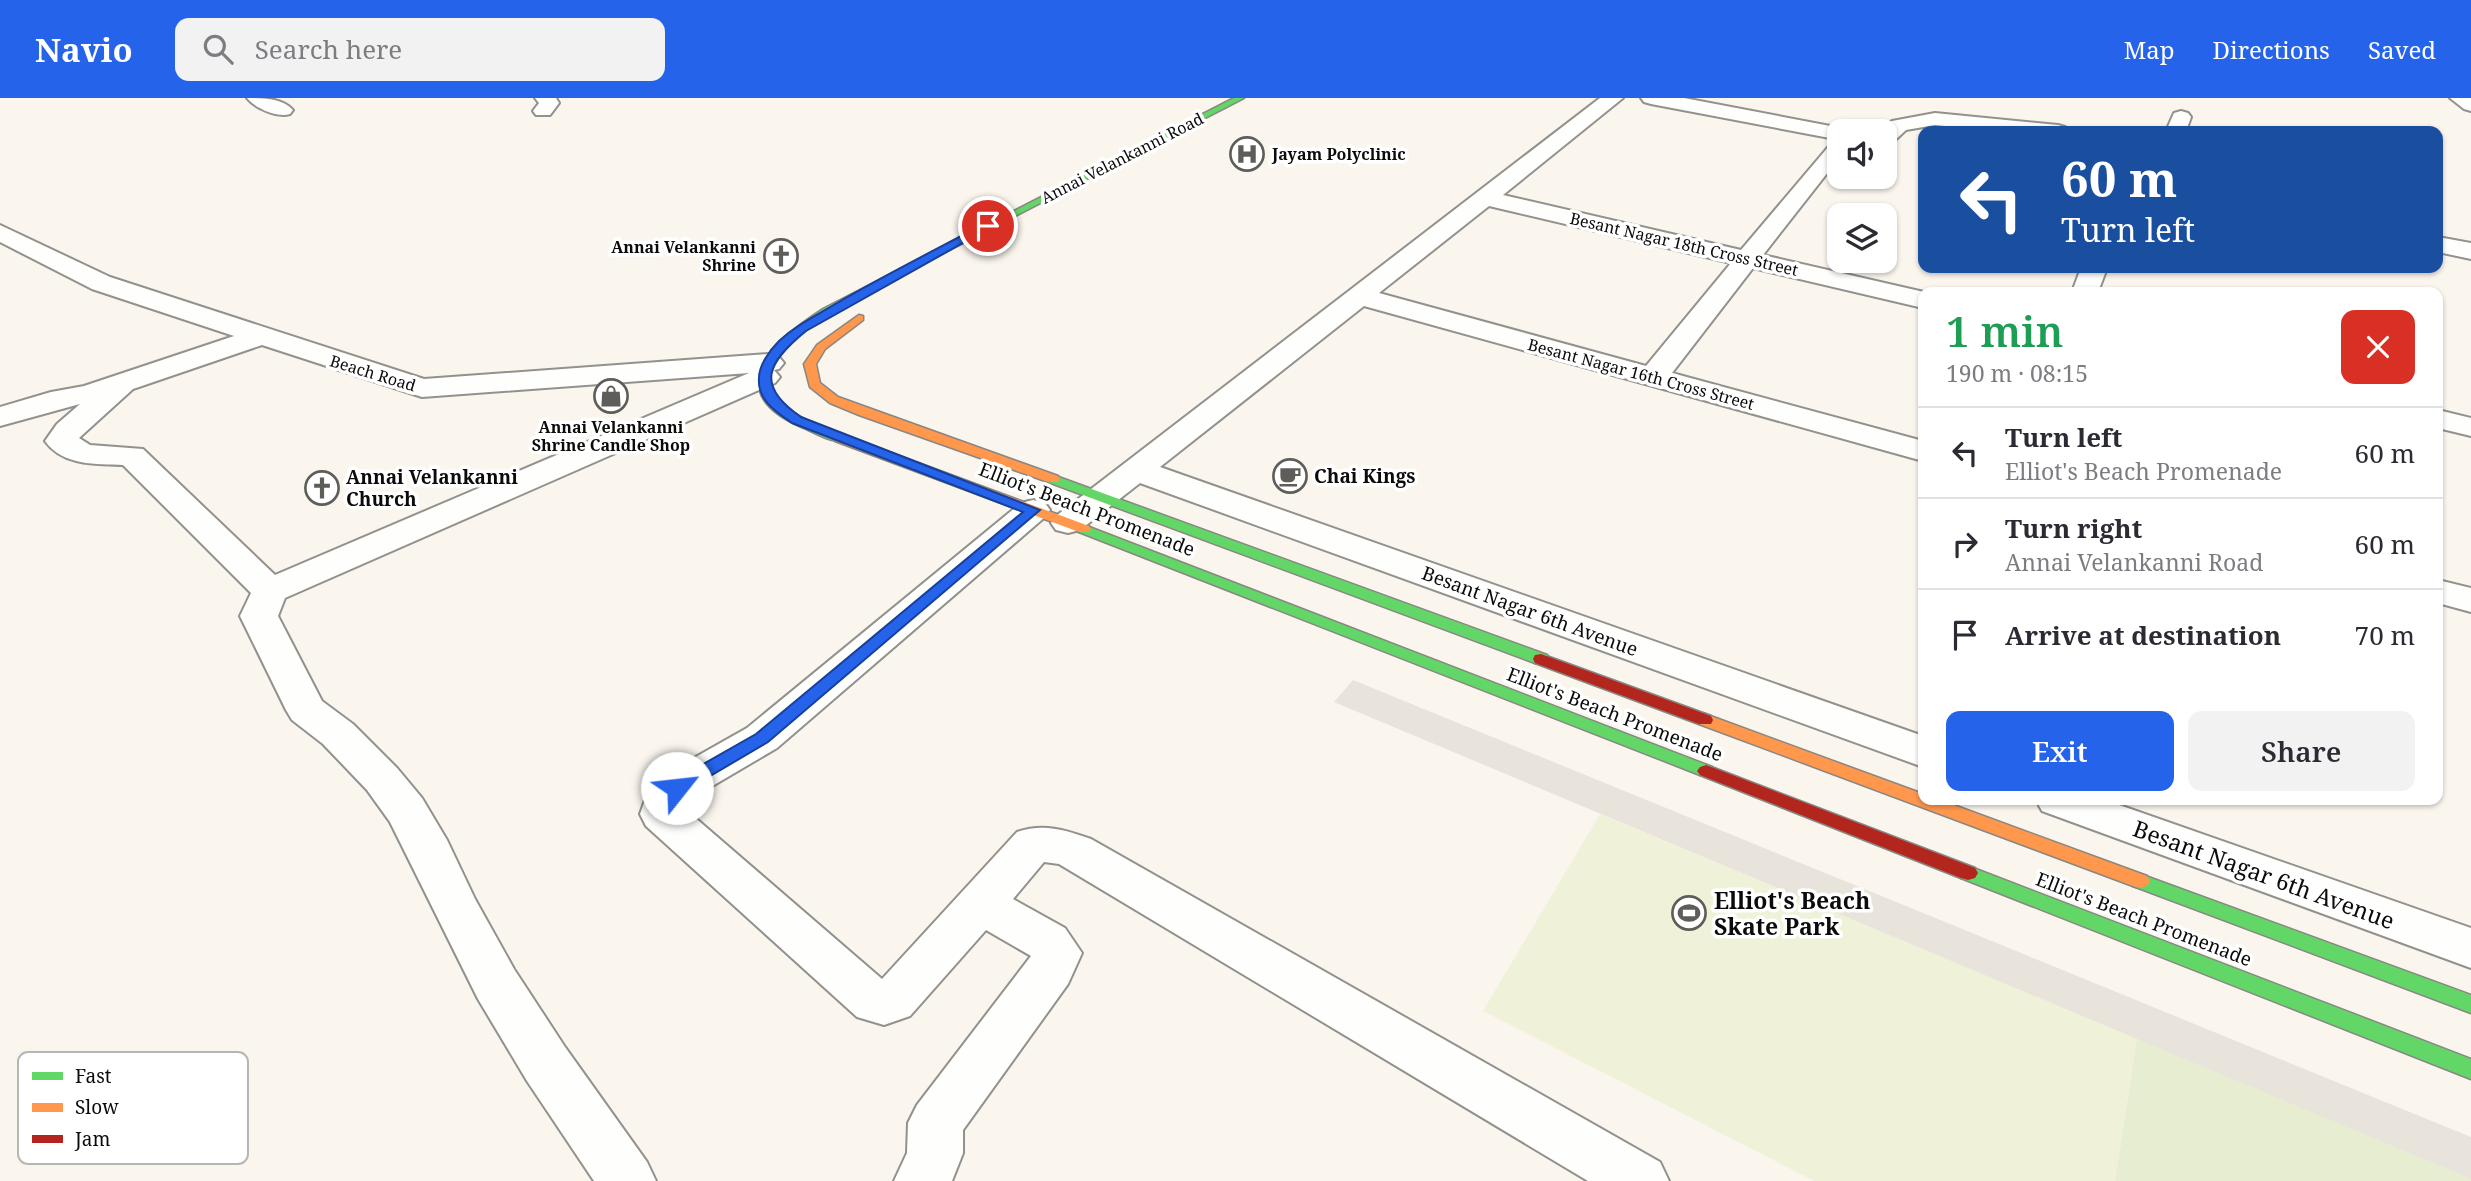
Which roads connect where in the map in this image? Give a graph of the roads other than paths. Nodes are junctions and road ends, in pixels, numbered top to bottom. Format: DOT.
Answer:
graph roads {
  1 [pos="257,98"];
  2 [pos="1240,98"];
  3 [pos="1258,98"];
  4 [pos="1613,98"];
  5 [pos="1651,98"];
  6 [pos="2460,98"];
  7 [pos="2471,105"];
  8 [pos="283,110"];
  9 [pos="2002,126"];
  10 [pos="1897,127"];
  11 [pos="1827,131"];
  12 [pos="1897,142"];
  13 [pos="1910,146"];
  14 [pos="1827,159"];
  15 [pos="1485,198"];
  16 [pos="1008,215"];
  17 [pos="1028,220"];
  18 [pos="0,232"];
  19 [pos="2443,246"];
  20 [pos="2471,251"];
  21 [pos="960,259"];
  22 [pos="1747,259"];
  23 [pos="1359,296"];
  24 [pos="1918,299"];
  25 [pos="872,310"];
  26 [pos="258,337"];
  27 [pos="767,370"];
  28 [pos="1653,377"];
  29 [pos="122,383"];
  30 [pos="0,417"];
  31 [pos="2443,420"];
  32 [pos="2471,427"];
  33 [pos="1918,450"];
  34 [pos="1136,470"];
  35 [pos="1102,497"];
  36 [pos="1051,517"];
  37 [pos="270,592"];
  38 [pos="2443,592"];
  39 [pos="2471,600"];
  40 [pos="1918,750"];
  41 [pos="1918,799"];
  42 [pos="1934,805"];
  43 [pos="2072,805"];
  44 [pos="981,903"];
  45 [pos="2471,947"];
  46 [pos="2471,1004"];
  47 [pos="2471,1069"];
  48 [pos="627,1181"];
  49 [pos="923,1181"];
  50 [pos="1640,1181"];
  1 -- 8 [label="street"];
  2 -- 16 [label="street, Annai Velankanni Road"];
  3 -- 17 [label="street, Annai Velankanni Road"];
  4 -- 15 [label="street"];
  5 -- 11 [label="street"];
  6 -- 7 [label="street"];
  9 -- 10 [label="street"];
  12 -- 13 [label="street"];
  14 -- 22 [label="street"];
  15 -- 22 [label="street, Besant Nagar 18th Cross Street"];
  15 -- 23 [label="street"];
  16 -- 17 [label="street"];
  16 -- 27 [label="street, Annai Velankanni Road"];
  17 -- 21 [label="street, Annai Velankanni Road"];
  18 -- 26 [label="street, Beach Road"];
  19 -- 20 [label="street"];
  22 -- 24 [label="street, Besant Nagar 18th Cross Street"];
  22 -- 28 [label="street"];
  23 -- 28 [label="street, Besant Nagar 16th Cross Street"];
  23 -- 34 [label="street"];
  25 -- 35 [label="street, Elliot's Beach Promenade"];
  26 -- 27 [label="street, Beach Road"];
  26 -- 29 [label="street"];
  27 -- 36 [label="street, Elliot's Beach Promenade"];
  27 -- 37 [label="street"];
  28 -- 33 [label="street, Besant Nagar 16th Cross Street"];
  29 -- 30 [label="street"];
  29 -- 37 [label="street"];
  31 -- 32 [label="street"];
  34 -- 35 [label="street"];
  34 -- 40 [label="street, Besant Nagar 6th Avenue"];
  35 -- 36 [label="street"];
  35 -- 41 [label="street, Elliot's Beach Promenade"];
  36 -- 44 [label="street"];
  36 -- 47 [label="street, Elliot's Beach Promenade"];
  37 -- 48 [label="street"];
  38 -- 39 [label="street"];
  42 -- 46 [label="street, Elliot's Beach Promenade"];
  43 -- 45 [label="street, Besant Nagar 6th Avenue"];
  44 -- 49 [label="street"];
  44 -- 50 [label="street"];
}
